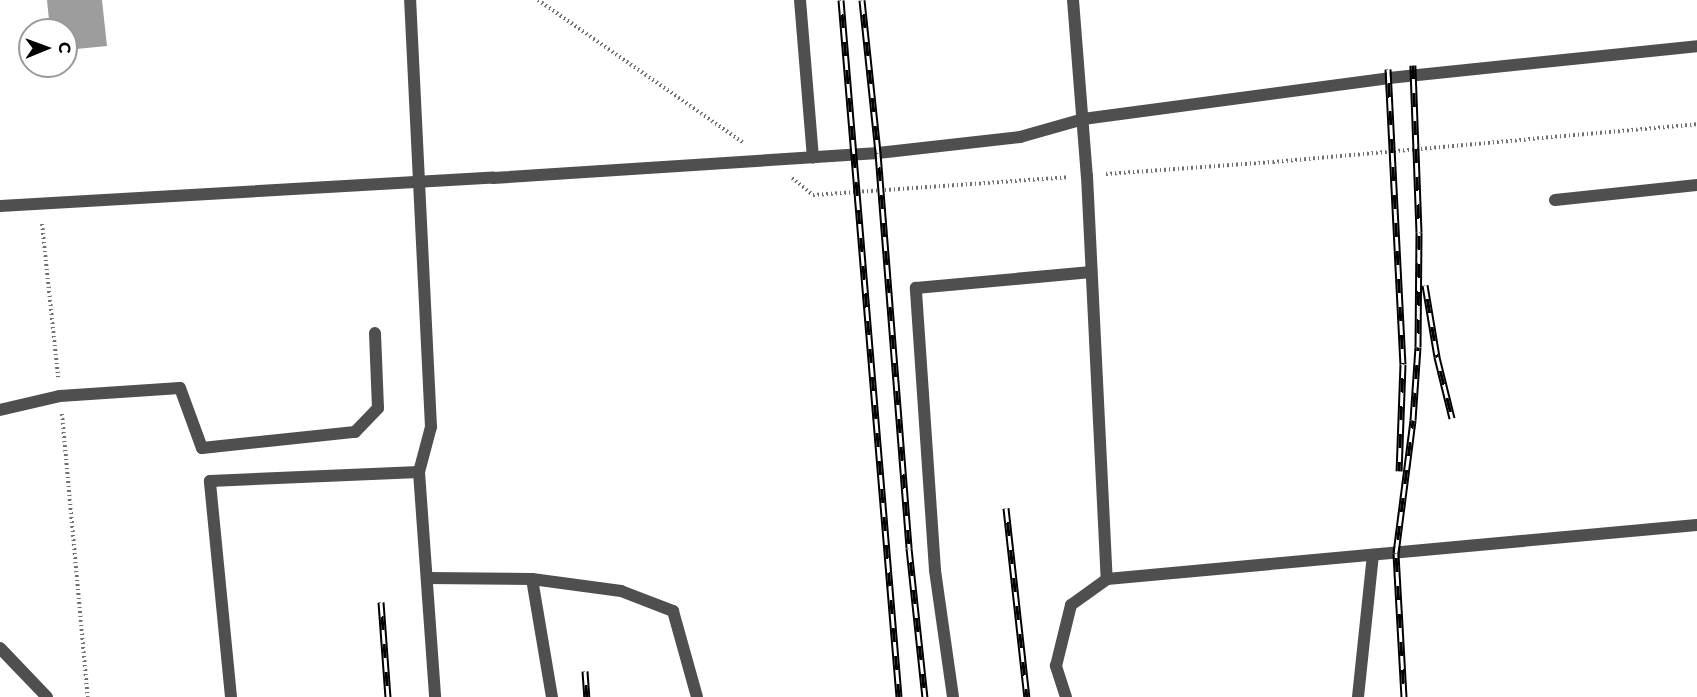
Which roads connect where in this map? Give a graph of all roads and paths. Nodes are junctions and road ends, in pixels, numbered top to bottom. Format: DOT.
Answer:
graph roads {
  1 [pos="410,0"];
  2 [pos="800,0"];
  3 [pos="1073,0"];
  4 [pos="1697,46"];
  5 [pos="1083,119"];
  6 [pos="813,157"];
  7 [pos="421,183"];
  8 [pos="1697,185"];
  9 [pos="1555,200"];
  10 [pos="0,206"];
  11 [pos="14,206"];
  12 [pos="1092,272"];
  13 [pos="375,333"];
  14 [pos="60,396"];
  15 [pos="0,410"];
  16 [pos="419,472"];
  17 [pos="1697,525"];
  18 [pos="1373,555"];
  19 [pos="427,578"];
  20 [pos="532,579"];
  21 [pos="1107,579"];
  22 [pos="0,648"];
  23 [pos="48,697"];
  24 [pos="88,697"];
  25 [pos="231,697"];
  26 [pos="435,697"];
  27 [pos="552,697"];
  28 [pos="697,697"];
  29 [pos="953,697"];
  30 [pos="1066,697"];
  31 [pos="1358,697"];
  1 -- 7 [label="lane"];
  2 -- 6 [label="lane"];
  3 -- 5 [label="lane"];
  4 -- 5 [label="lane"];
  5 -- 6 [label="lane"];
  5 -- 12 [label="lane"];
  6 -- 7 [label="lane"];
  7 -- 11 [label="lane"];
  7 -- 16 [label="lane"];
  8 -- 9 [label="lane"];
  10 -- 11 [label="lane"];
  11 -- 14 [label="path"];
  12 -- 21 [label="lane"];
  12 -- 29 [label="lane"];
  13 -- 14 [label="lane"];
  14 -- 15 [label="lane"];
  14 -- 24 [label="path"];
  16 -- 19 [label="lane"];
  16 -- 25 [label="lane"];
  17 -- 18 [label="lane"];
  18 -- 21 [label="lane"];
  18 -- 31 [label="lane"];
  19 -- 20 [label="lane"];
  19 -- 26 [label="lane"];
  20 -- 27 [label="lane"];
  20 -- 28 [label="lane"];
  21 -- 30 [label="lane"];
  22 -- 23 [label="lane"];
}
